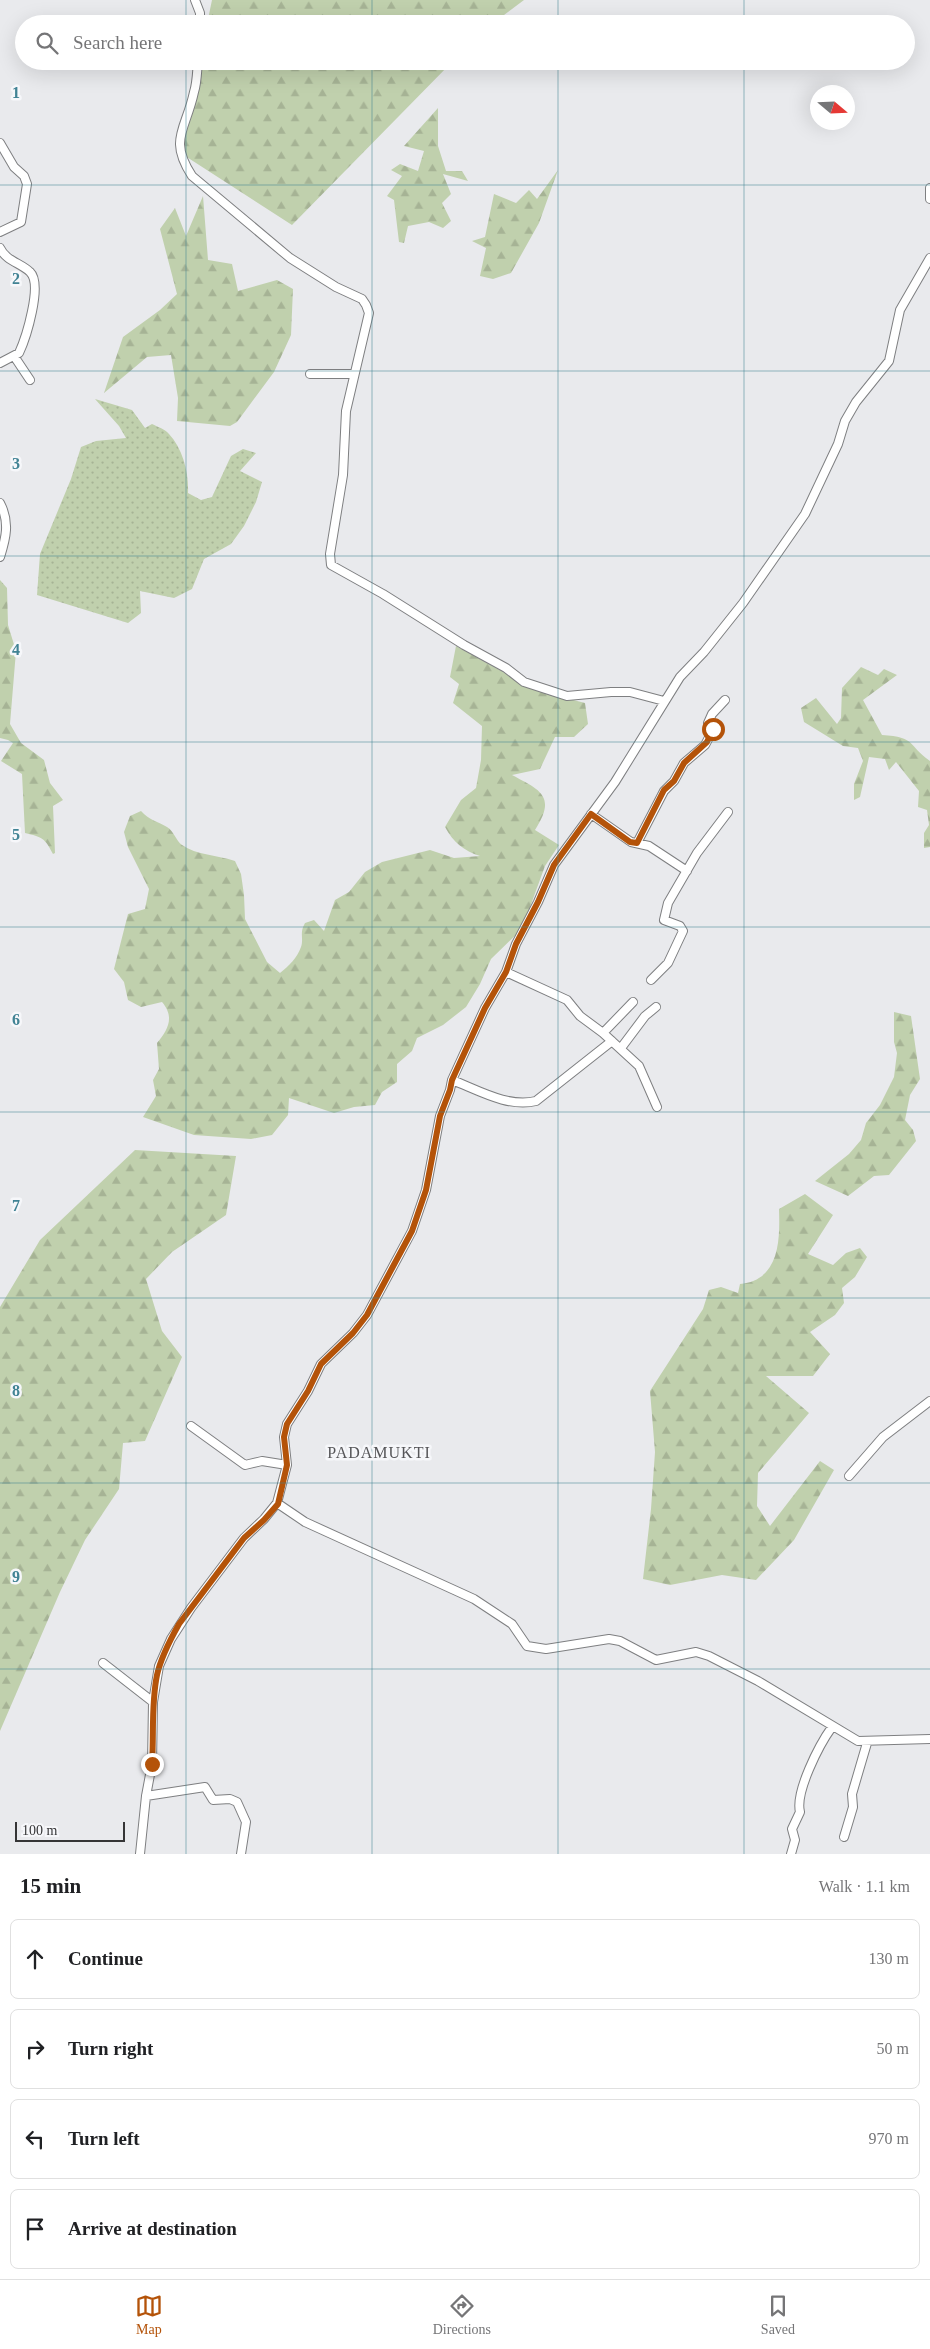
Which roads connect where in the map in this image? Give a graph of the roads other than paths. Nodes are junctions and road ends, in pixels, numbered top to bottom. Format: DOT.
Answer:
graph roads {
  1 [pos="195,0"];
  2 [pos="200,15"];
  3 [pos="197,70"];
  4 [pos="0,143"];
  5 [pos="930,188"];
  6 [pos="930,199"];
  7 [pos="0,232"];
  8 [pos="0,248"];
  9 [pos="930,258"];
  10 [pos="14,356"];
  11 [pos="0,363"];
  12 [pos="310,374"];
  13 [pos="354,374"];
  14 [pos="30,380"];
  15 [pos="0,503"];
  16 [pos="0,557"];
  17 [pos="725,700"];
  18 [pos="664,702"];
  19 [pos="728,812"];
  20 [pos="591,814"];
  21 [pos="637,843"];
  22 [pos="687,871"];
  23 [pos="506,972"];
  24 [pos="652,980"];
  25 [pos="634,1002"];
  26 [pos="656,1007"];
  27 [pos="604,1033"];
  28 [pos="612,1041"];
  29 [pos="621,1048"];
  30 [pos="452,1080"];
  31 [pos="658,1107"];
  32 [pos="930,1401"];
  33 [pos="191,1426"];
  34 [pos="287,1465"];
  35 [pos="849,1476"];
  36 [pos="278,1504"];
  37 [pos="103,1663"];
  38 [pos="153,1702"];
  39 [pos="832,1727"];
  40 [pos="930,1739"];
  41 [pos="867,1743"];
  42 [pos="146,1796"];
  43 [pos="844,1837"];
  44 [pos="140,1854"];
  45 [pos="241,1854"];
  46 [pos="791,1854"];
  1 -- 2 [label="street"];
  3 -- 13 [label="street"];
  4 -- 7 [label="street"];
  5 -- 6 [label="street"];
  8 -- 10 [label="street"];
  9 -- 18 [label="street"];
  10 -- 11 [label="street"];
  10 -- 14 [label="street"];
  12 -- 13 [label="street"];
  13 -- 18 [label="street"];
  15 -- 16 [label="street"];
  17 -- 21 [label="street"];
  18 -- 20 [label="street"];
  19 -- 22 [label="street"];
  20 -- 21 [label="street"];
  20 -- 23 [label="street"];
  21 -- 22 [label="street"];
  22 -- 24 [label="street"];
  23 -- 27 [label="street"];
  23 -- 30 [label="street"];
  25 -- 27 [label="street"];
  26 -- 29 [label="street"];
  27 -- 28 [label="street"];
  28 -- 29 [label="street"];
  28 -- 30 [label="street"];
  29 -- 31 [label="street"];
  30 -- 34 [label="street"];
  32 -- 35 [label="street"];
  33 -- 34 [label="street"];
  34 -- 36 [label="street"];
  36 -- 38 [label="street"];
  36 -- 39 [label="street"];
  37 -- 38 [label="street"];
  38 -- 42 [label="street"];
  39 -- 41 [label="street"];
  39 -- 46 [label="street"];
  40 -- 41 [label="street"];
  41 -- 43 [label="street"];
  42 -- 44 [label="street"];
  42 -- 45 [label="street"];
}
